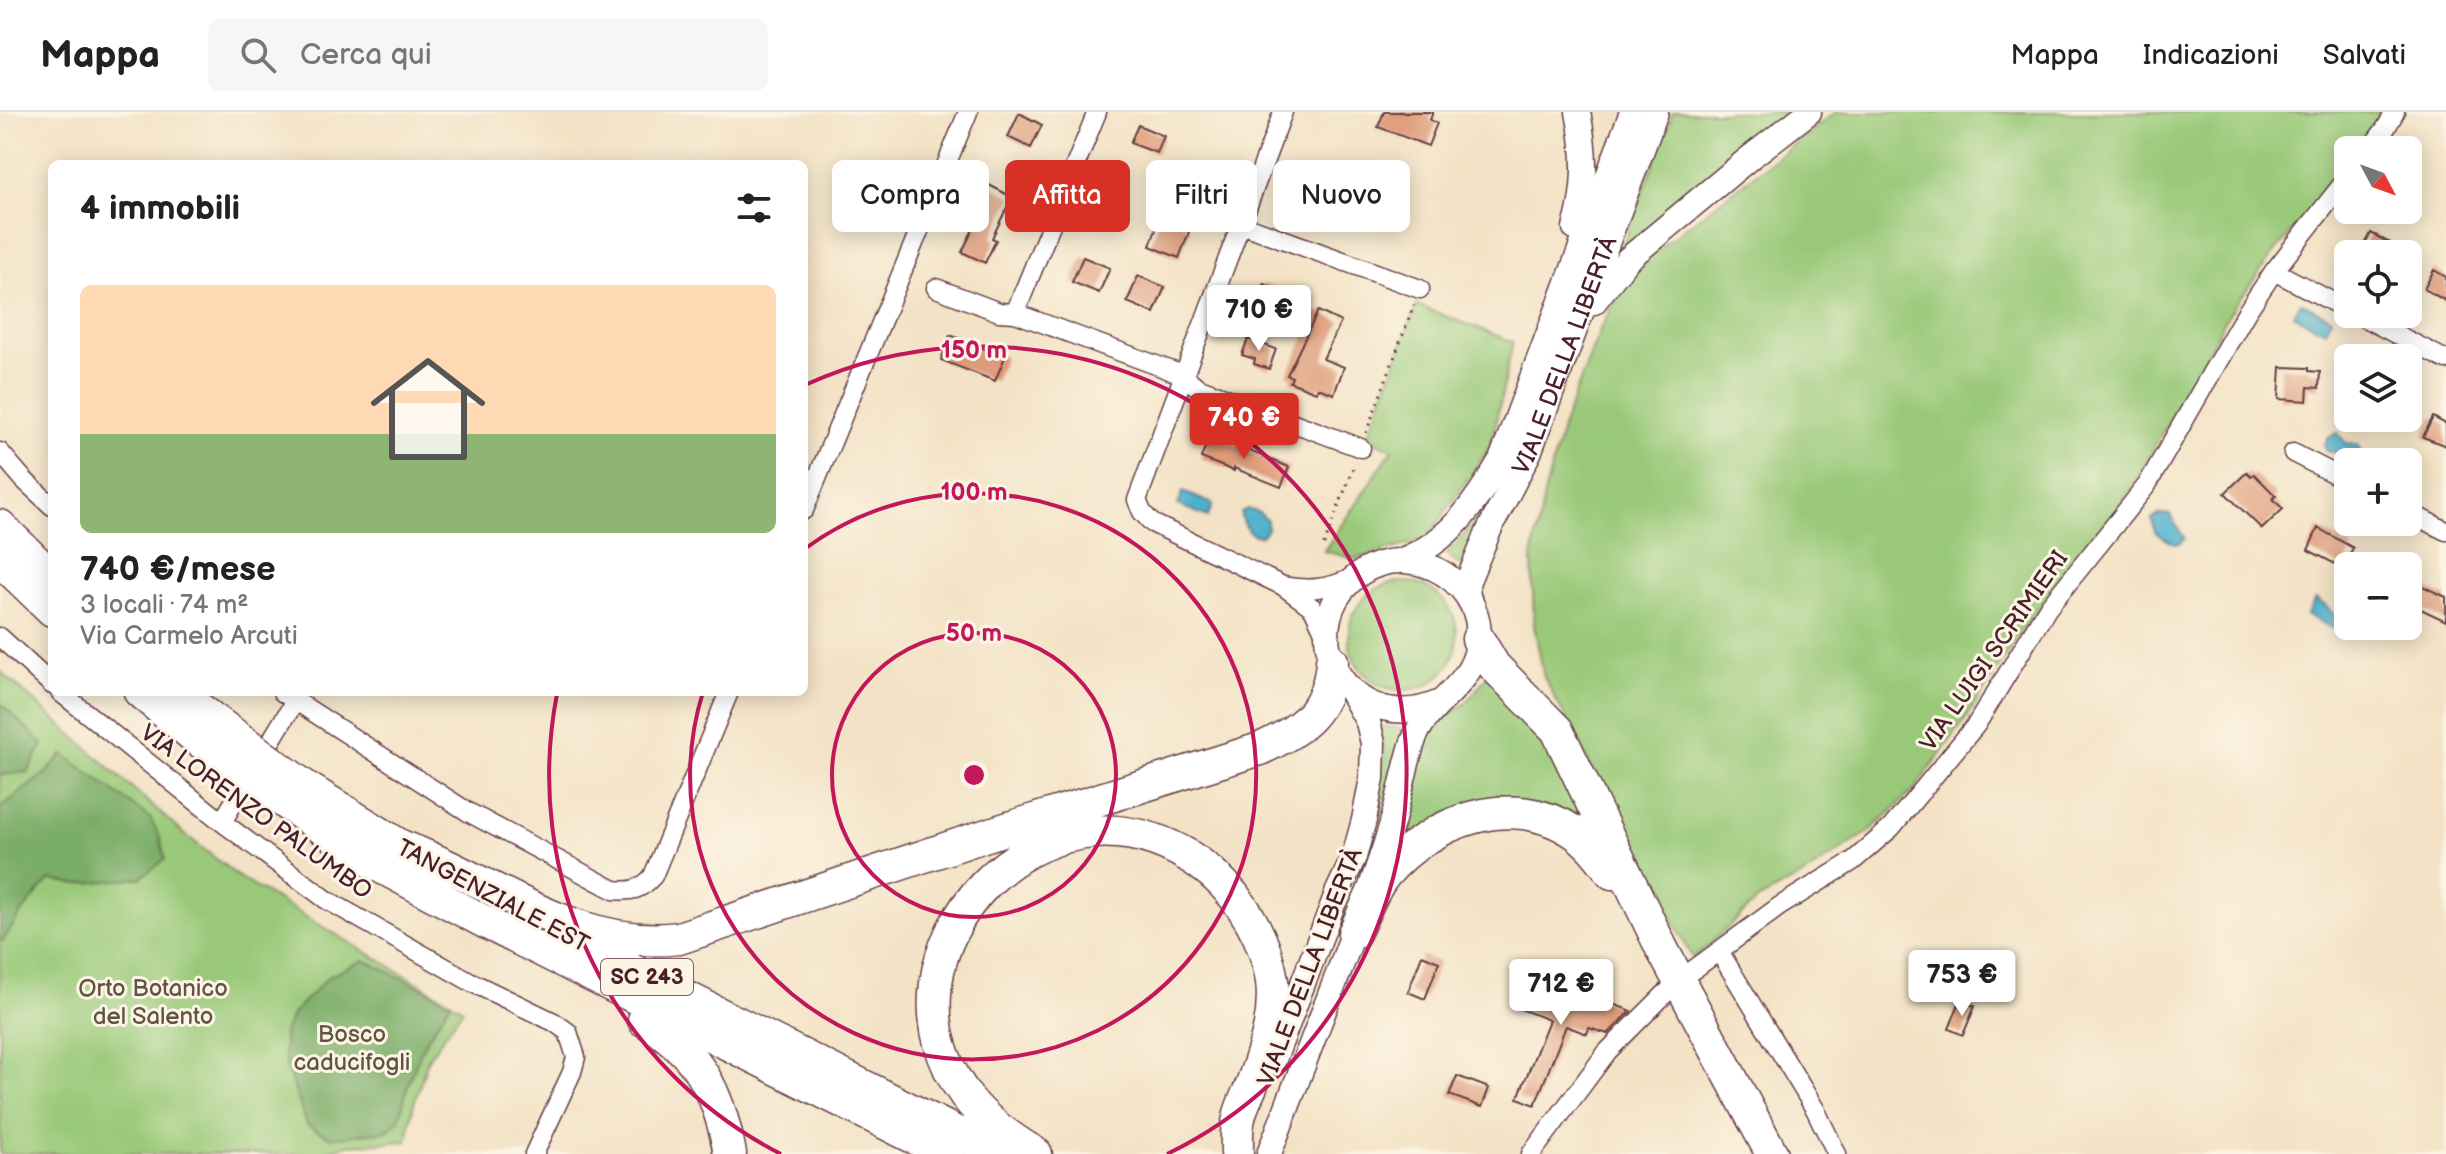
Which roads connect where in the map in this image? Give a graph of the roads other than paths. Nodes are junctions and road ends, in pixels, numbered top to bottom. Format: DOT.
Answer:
graph roads {
  1 [pos="968,112"];
  2 [pos="1097,112"];
  3 [pos="1283,112"];
  4 [pos="1578,112"];
  5 [pos="1632,112"];
  6 [pos="1656,112"];
  7 [pos="1809,112"];
  8 [pos="2395,112"];
  9 [pos="2380,136"];
  10 [pos="1257,181"];
  11 [pos="2334,195"];
  12 [pos="1257,230"];
  13 [pos="1238,232"];
  14 [pos="2274,271"];
  15 [pos="936,288"];
  16 [pos="1420,289"];
  17 [pos="2334,303"];
  18 [pos="1015,313"];
  19 [pos="2384,328"];
  20 [pos="1566,357"];
  21 [pos="2446,360"];
  22 [pos="1183,375"];
  23 [pos="1520,411"];
  24 [pos="1361,448"];
  25 [pos="0,452"];
  26 [pos="2293,453"];
  27 [pos="2334,474"];
  28 [pos="808,500"];
  29 [pos="48,502"];
  30 [pos="2422,519"];
  31 [pos="0,526"];
  32 [pos="2446,531"];
  33 [pos="0,560"];
  34 [pos="1402,560"];
  35 [pos="48,573"];
  36 [pos="1362,573"];
  37 [pos="1283,586"];
  38 [pos="1468,597"];
  39 [pos="48,606"];
  40 [pos="0,637"];
  41 [pos="1478,639"];
  42 [pos="1336,662"];
  43 [pos="48,681"];
  44 [pos="65,696"];
  45 [pos="147,696"];
  46 [pos="181,696"];
  47 [pos="288,696"];
  48 [pos="727,696"];
  49 [pos="1440,702"];
  50 [pos="201,726"];
  51 [pos="297,796"];
  52 [pos="222,822"];
  53 [pos="395,844"];
  54 [pos="485,922"];
  55 [pos="1354,933"];
  56 [pos="1662,949"];
  57 [pos="1719,951"];
  58 [pos="1693,970"];
  59 [pos="1667,992"];
  60 [pos="534,1154"];
  61 [pos="730,1154"];
  62 [pos="947,1154"];
  63 [pos="999,1154"];
  64 [pos="1036,1154"];
  65 [pos="1238,1154"];
  66 [pos="1269,1154"];
  67 [pos="1531,1154"];
  68 [pos="1772,1154"];
  69 [pos="1837,1154"];
  1 -- 28 [label="street"];
  2 -- 18 [label="street"];
  3 -- 10 [label="street"];
  4 -- 23 [label="main road"];
  5 -- 23 [label="main road, VIALE DELLA LIBERTÀ"];
  6 -- 20 [label="main road, VIALE DELLA LIBERTÀ"];
  7 -- 20 [label="main road"];
  8 -- 9 [label="street"];
  11 -- 14 [label="street, VIA LUIGI SCRIMIERI"];
  12 -- 16 [label="street"];
  13 -- 22 [label="street"];
  14 -- 17 [label="street"];
  14 -- 57 [label="street, VIA LUIGI SCRIMIERI"];
  15 -- 18 [label="street"];
  18 -- 22 [label="street"];
  19 -- 21 [label="street"];
  20 -- 38 [label="main road, VIALE DELLA LIBERTÀ"];
  22 -- 24 [label="street"];
  22 -- 37 [label="street"];
  23 -- 34 [label="main road, VIALE DELLA LIBERTÀ"];
  25 -- 29 [label="street"];
  26 -- 27 [label="street"];
  30 -- 32 [label="street"];
  31 -- 35 [label="highway"];
  33 -- 39 [label="highway"];
  34 -- 36 [label="main road, VIALE DELLA LIBERTÀ"];
  34 -- 38 [label="main road"];
  36 -- 37 [label="street"];
  36 -- 42 [label="main road"];
  37 -- 42 [label="street"];
  38 -- 41 [label="main road, VIALE DELLA LIBERTÀ"];
  40 -- 43 [label="street"];
  41 -- 49 [label="main road, VIALE DELLA LIBERTÀ"];
  41 -- 56 [label="highway"];
  42 -- 49 [label="main road"];
  42 -- 53 [label="highway"];
  42 -- 65 [label="main road, VIALE DELLA LIBERTÀ"];
  44 -- 52 [label="street, VIA LORENZO PALUMBO"];
  45 -- 50 [label="highway, TANGENZIALE EST / SC 243"];
  46 -- 50 [label="highway, TANGENZIALE EST / SC 243"];
  47 -- 48 [label="street"];
  47 -- 52 [label="street"];
  49 -- 55 [label="main road, VIALE DELLA LIBERTÀ"];
  50 -- 51 [label="highway, TANGENZIALE EST / SC 243, bridge"];
  51 -- 53 [label="highway, TANGENZIALE EST / SC 243"];
  51 -- 54 [label="highway, TANGENZIALE EST / SC 243"];
  52 -- 60 [label="street, VIA LORENZO PALUMBO"];
  53 -- 63 [label="highway, TANGENZIALE EST / SC 243"];
  54 -- 61 [label="highway"];
  54 -- 62 [label="highway, TANGENZIALE EST / SC 243"];
  55 -- 56 [label="highway"];
  55 -- 66 [label="main road, VIALE DELLA LIBERTÀ"];
  56 -- 68 [label="highway"];
  57 -- 58 [label="street, VIA LUIGI SCRIMIERI"];
  57 -- 69 [label="street"];
  59 -- 67 [label="street"];
  64 -- 65 [label="highway"];
}
